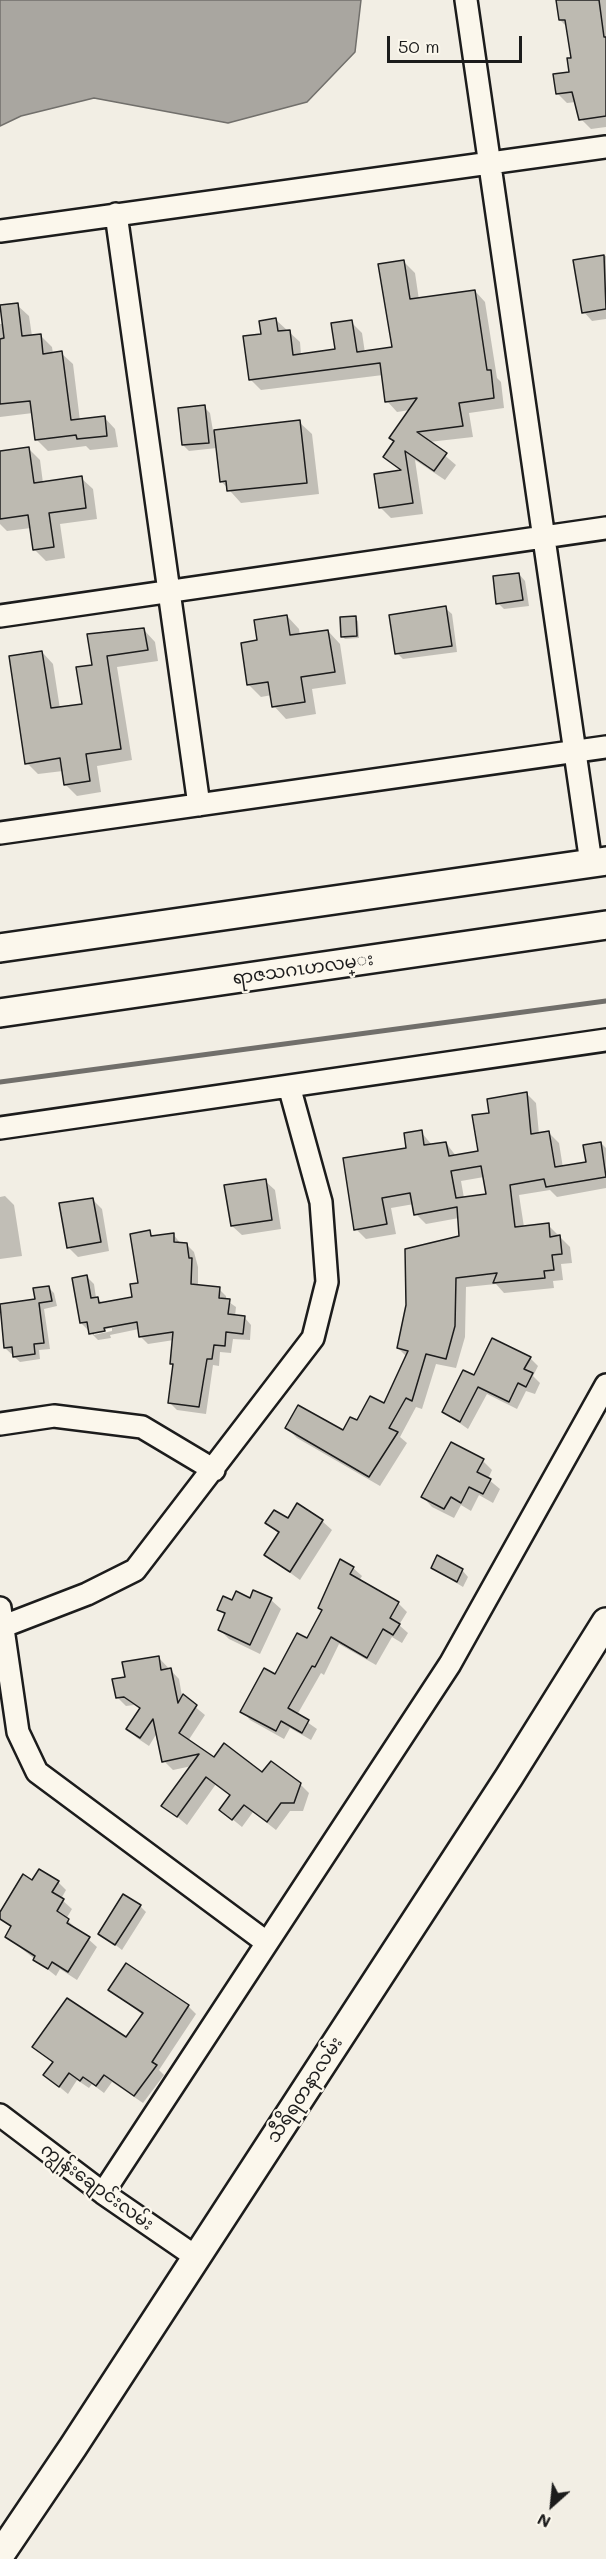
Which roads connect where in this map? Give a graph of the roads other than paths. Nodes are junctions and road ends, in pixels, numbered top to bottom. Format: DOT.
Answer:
graph roads {
  1 [pos="466,0"];
  2 [pos="606,147"];
  3 [pos="489,163"];
  4 [pos="116,214"];
  5 [pos="0,231"];
  6 [pos="606,528"];
  7 [pos="543,536"];
  8 [pos="169,592"];
  9 [pos="0,616"];
  10 [pos="606,747"];
  11 [pos="575,752"];
  12 [pos="199,805"];
  13 [pos="0,833"];
  14 [pos="598,862"];
  15 [pos="606,925"];
  16 [pos="0,948"];
  17 [pos="0,1013"];
  18 [pos="606,1040"];
  19 [pos="289,1086"];
  20 [pos="0,1128"];
  21 [pos="606,1385"];
  22 [pos="0,1424"];
  23 [pos="214,1470"];
  24 [pos="2,1617"];
  25 [pos="606,1622"];
  26 [pos="266,1942"];
  27 [pos="0,2115"];
  28 [pos="103,2193"];
  29 [pos="196,2257"];
  30 [pos="0,2555"];
  1 -- 3 [label="street"];
  2 -- 3 [label="street"];
  3 -- 4 [label="street"];
  3 -- 7 [label="street"];
  4 -- 5 [label="street"];
  4 -- 8 [label="street"];
  6 -- 7 [label="street"];
  7 -- 8 [label="street"];
  7 -- 11 [label="street"];
  8 -- 9 [label="street"];
  8 -- 12 [label="street"];
  10 -- 11 [label="street"];
  11 -- 12 [label="street"];
  11 -- 14 [label="street"];
  12 -- 13 [label="street"];
  14 -- 16 [label="main road"];
  15 -- 17 [label="main road, ရာဇသဂၤဟလမ္း"];
  18 -- 19 [label="street"];
  19 -- 20 [label="street"];
  19 -- 23 [label="street"];
  21 -- 26 [label="street"];
  22 -- 23 [label="street"];
  23 -- 24 [label="street"];
  24 -- 26 [label="street"];
  25 -- 29 [label="main road, သီရိရတနာလမ်း"];
  26 -- 28 [label="street"];
  27 -- 28 [label="street, ကျွန်းချောင်းလမ်း"];
  28 -- 29 [label="street, ကျွန်းချောင်းလမ်း"];
  29 -- 30 [label="main road, သီရိရတနာလမ်း"];
}
